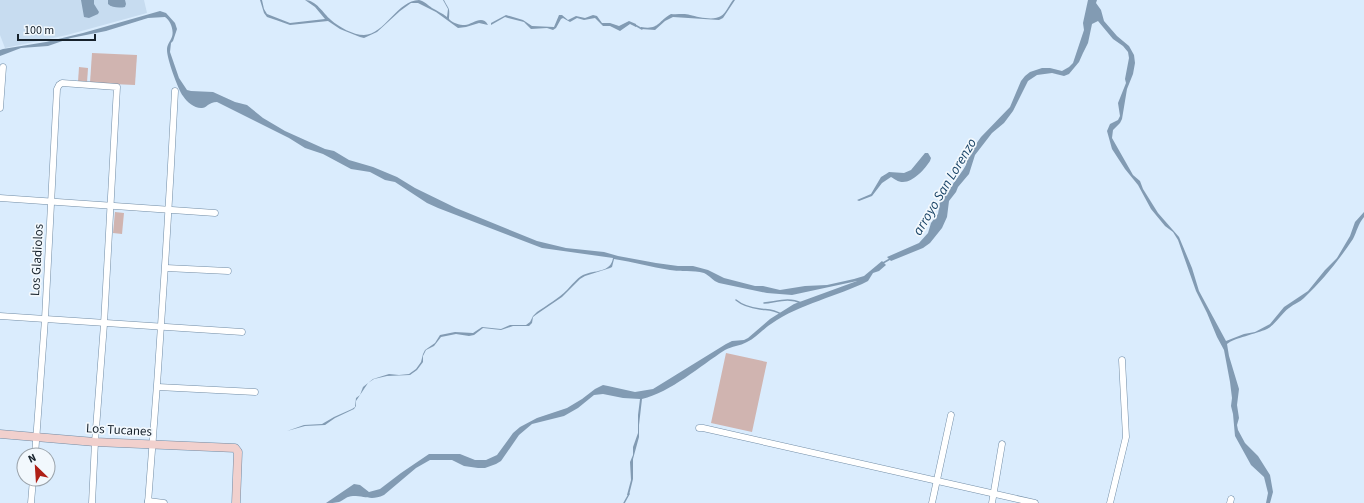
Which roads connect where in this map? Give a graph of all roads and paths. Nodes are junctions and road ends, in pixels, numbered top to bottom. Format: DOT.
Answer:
graph roads {
  1 [pos="3,67"];
  2 [pos="175,91"];
  3 [pos="0,108"];
  4 [pos="0,198"];
  5 [pos="52,202"];
  6 [pos="109,206"];
  7 [pos="169,210"];
  8 [pos="215,213"];
  9 [pos="166,268"];
  10 [pos="228,272"];
  11 [pos="0,316"];
  12 [pos="45,319"];
  13 [pos="104,324"];
  14 [pos="161,328"];
  15 [pos="242,332"];
  16 [pos="1122,360"];
  17 [pos="158,387"];
  18 [pos="255,392"];
  19 [pos="951,415"];
  20 [pos="699,428"];
  21 [pos="0,434"];
  22 [pos="36,436"];
  23 [pos="95,442"];
  24 [pos="154,444"];
  25 [pos="1002,444"];
  26 [pos="35,447"];
  27 [pos="937,481"];
  28 [pos="32,487"];
  29 [pos="994,494"];
  30 [pos="148,502"];
  31 [pos="31,503"];
  32 [pos="92,503"];
  33 [pos="164,503"];
  34 [pos="236,503"];
  35 [pos="932,503"];
  36 [pos="992,503"];
  37 [pos="1035,503"];
  38 [pos="1110,503"];
  1 -- 3 [label="street"];
  2 -- 7 [label="street"];
  4 -- 5 [label="street"];
  5 -- 6 [label="street"];
  5 -- 6 [label="street, Los Gladiolos"];
  5 -- 12 [label="street, Los Gladiolos"];
  6 -- 7 [label="street"];
  6 -- 13 [label="street"];
  7 -- 8 [label="street"];
  7 -- 9 [label="street"];
  9 -- 10 [label="street"];
  9 -- 14 [label="street"];
  11 -- 12 [label="street"];
  12 -- 13 [label="street"];
  12 -- 22 [label="street, Los Gladiolos"];
  13 -- 14 [label="street"];
  13 -- 23 [label="street"];
  14 -- 15 [label="street"];
  14 -- 17 [label="street"];
  16 -- 38 [label="street"];
  17 -- 18 [label="street"];
  17 -- 24 [label="street"];
  19 -- 27 [label="street"];
  20 -- 27 [label="street"];
  21 -- 22 [label="street, Los Tucanes"];
  22 -- 23 [label="street, Los Tucanes"];
  22 -- 26 [label="street"];
  23 -- 24 [label="street, Los Tucanes"];
  23 -- 32 [label="street"];
  24 -- 30 [label="street"];
  24 -- 34 [label="street, Los Tucanes"];
  25 -- 29 [label="street"];
  27 -- 29 [label="street"];
  27 -- 35 [label="street"];
  28 -- 31 [label="street"];
  29 -- 36 [label="street"];
  29 -- 37 [label="street"];
  30 -- 33 [label="street"];
}
